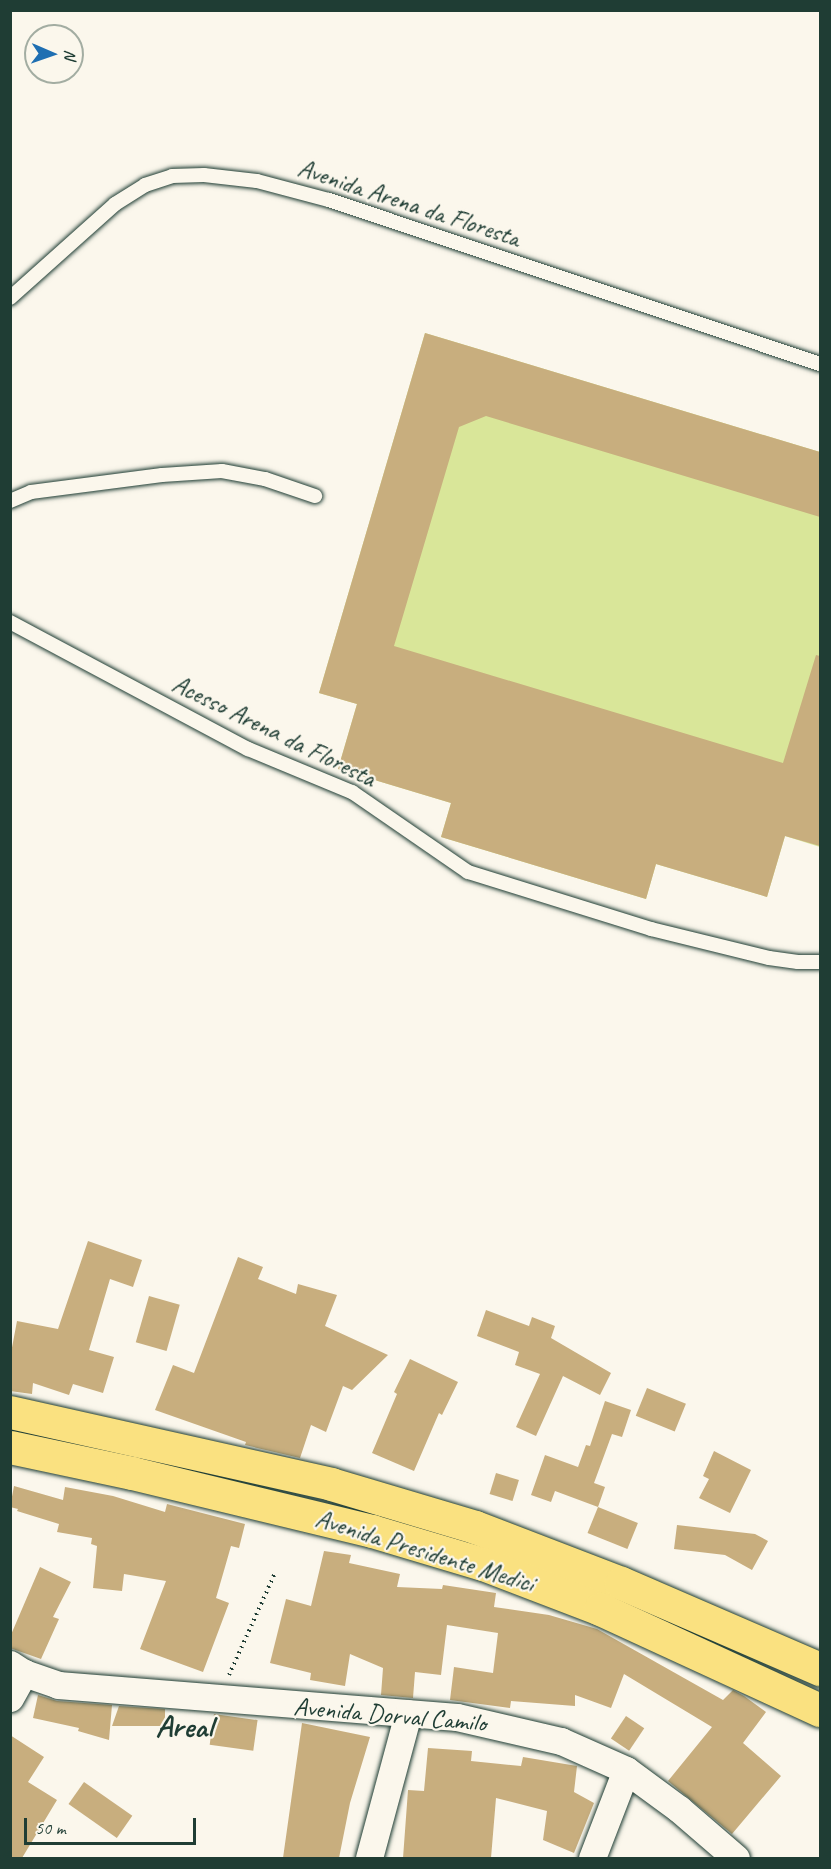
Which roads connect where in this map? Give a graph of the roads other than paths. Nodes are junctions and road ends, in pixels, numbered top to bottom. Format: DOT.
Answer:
graph roads {
  1 [pos="10,298"];
  2 [pos="820,364"];
  3 [pos="315,496"];
  4 [pos="10,501"];
  5 [pos="10,622"];
  6 [pos="820,962"];
  7 [pos="10,1412"];
  8 [pos="10,1447"];
  9 [pos="17,1669"];
  10 [pos="820,1670"];
  11 [pos="10,1698"];
  12 [pos="820,1710"];
  13 [pos="408,1713"];
  14 [pos="626,1770"];
  15 [pos="369,1858"];
  16 [pos="592,1858"];
  17 [pos="736,1858"];
  1 -- 2 [label="lane, Avenida Arena da Floresta"];
  3 -- 4 [label="lane"];
  5 -- 6 [label="lane, Acesso Arena da Floresta"];
  7 -- 10 [label="main road, Avenida Presidente Medici"];
  8 -- 12 [label="main road, Avenida Presidente Medici"];
  9 -- 11 [label="street"];
  9 -- 13 [label="street, Avenida Dorval Camilo"];
  13 -- 14 [label="street, Avenida Dorval Camilo"];
  13 -- 15 [label="street"];
  14 -- 16 [label="street"];
  14 -- 17 [label="street, Avenida Dorval Camilo"];
}
